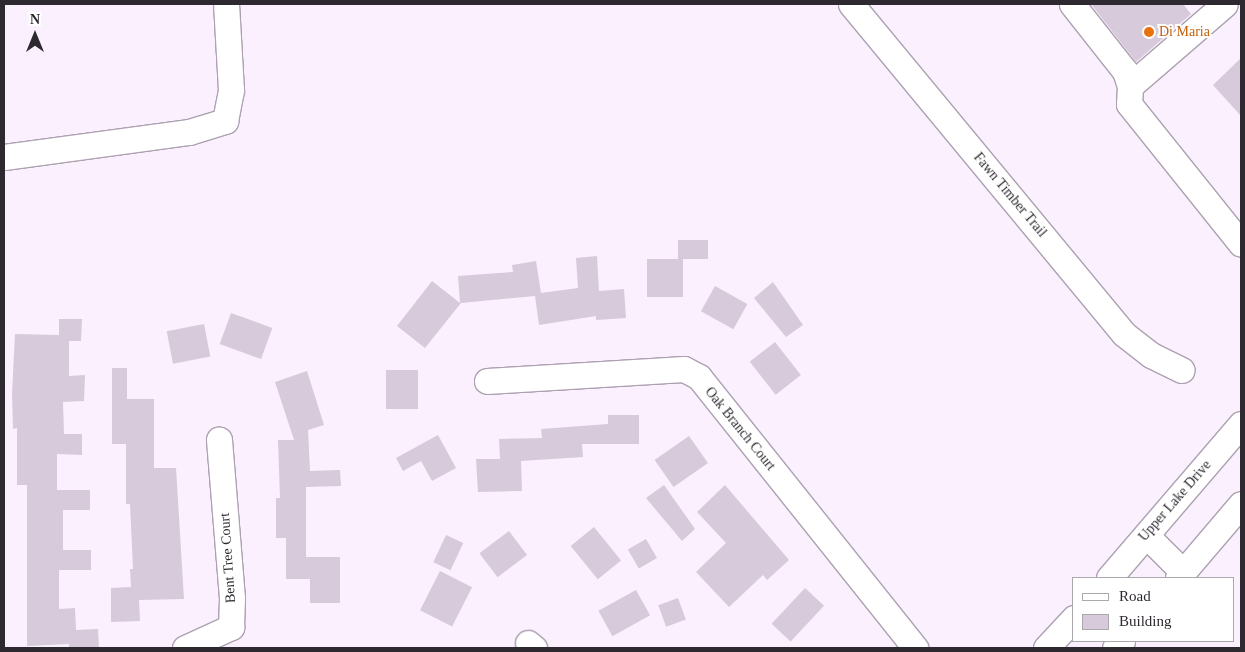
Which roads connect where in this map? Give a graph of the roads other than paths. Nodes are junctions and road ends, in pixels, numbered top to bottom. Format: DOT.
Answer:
graph roads {
  1 [pos="226,4"];
  2 [pos="851,4"];
  3 [pos="1072,4"];
  4 [pos="1226,4"];
  5 [pos="1130,86"];
  6 [pos="4,157"];
  7 [pos="1241,244"];
  8 [pos="1182,370"];
  9 [pos="487,381"];
  10 [pos="1241,424"];
  11 [pos="219,440"];
  12 [pos="1241,504"];
  13 [pos="1146,535"];
  14 [pos="1181,575"];
  15 [pos="1110,577"];
  16 [pos="1072,620"];
  17 [pos="185,648"];
  18 [pos="915,648"];
  19 [pos="1046,648"];
  1 -- 6 [label="street"];
  2 -- 8 [label="street, Fawn Timber Trail"];
  3 -- 5 [label="street"];
  4 -- 5 [label="street"];
  5 -- 7 [label="street"];
  9 -- 18 [label="street, Oak Branch Court"];
  10 -- 13 [label="street, Upper Lake Drive"];
  11 -- 17 [label="street, Bent Tree Court"];
  12 -- 14 [label="street"];
  13 -- 14 [label="street"];
  13 -- 15 [label="street, Upper Lake Drive"];
  16 -- 19 [label="street"];
}
